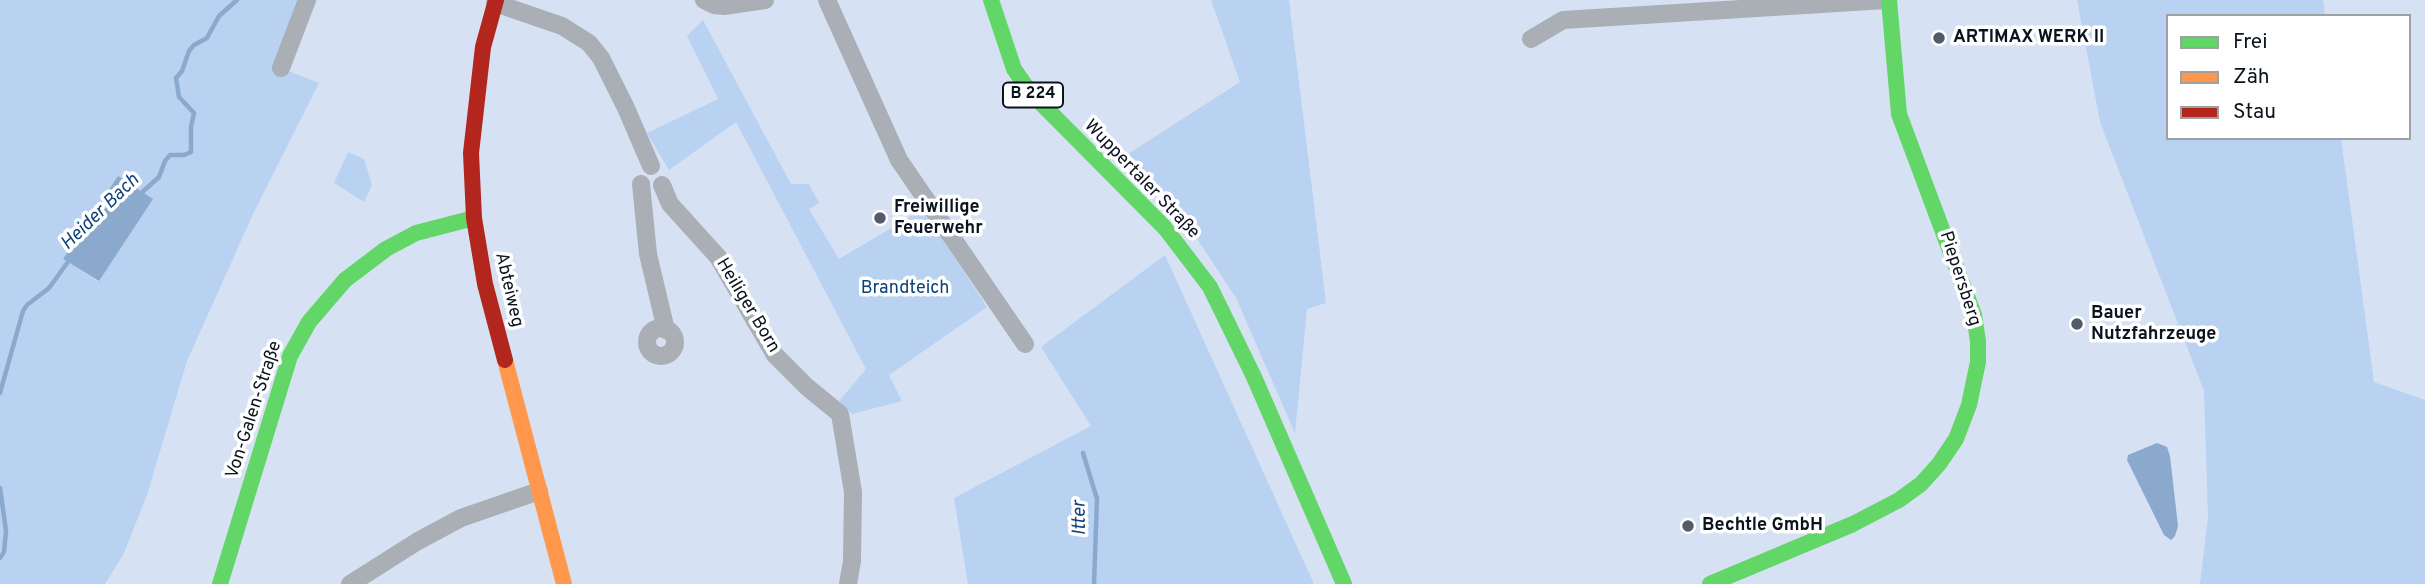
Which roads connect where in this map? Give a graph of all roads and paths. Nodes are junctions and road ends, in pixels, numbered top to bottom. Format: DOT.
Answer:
graph roads {
  1 [pos="307,0"];
  2 [pos="704,0"];
  3 [pos="765,0"];
  4 [pos="827,0"];
  5 [pos="991,0"];
  6 [pos="1888,0"];
  7 [pos="495,2"];
  8 [pos="1531,39"];
  9 [pos="281,68"];
  10 [pos="651,166"];
  11 [pos="641,184"];
  12 [pos="663,185"];
  13 [pos="474,218"];
  14 [pos="666,330"];
  15 [pos="1025,344"];
  16 [pos="539,491"];
  17 [pos="220,584"];
  18 [pos="350,584"];
  19 [pos="564,584"];
  20 [pos="848,584"];
  21 [pos="1344,584"];
  22 [pos="1710,584"];
  1 -- 9 [label="street"];
  2 -- 3 [label="street"];
  4 -- 15 [label="street"];
  5 -- 21 [label="street, Wuppertaler Straße / B 224"];
  6 -- 8 [label="street, Piepersberg"];
  6 -- 22 [label="street, Piepersberg"];
  7 -- 10 [label="street, Heiliger Born"];
  7 -- 13 [label="street, Abteiweg"];
  10 -- 11 [label="street"];
  10 -- 12 [label="street, Heiliger Born"];
  11 -- 12 [label="street"];
  11 -- 14 [label="street"];
  12 -- 20 [label="street, Heiliger Born"];
  13 -- 16 [label="street, Abteiweg"];
  13 -- 17 [label="street, Von-Galen-Straße"];
  16 -- 18 [label="street"];
  16 -- 19 [label="street, Abteiweg"];
}
